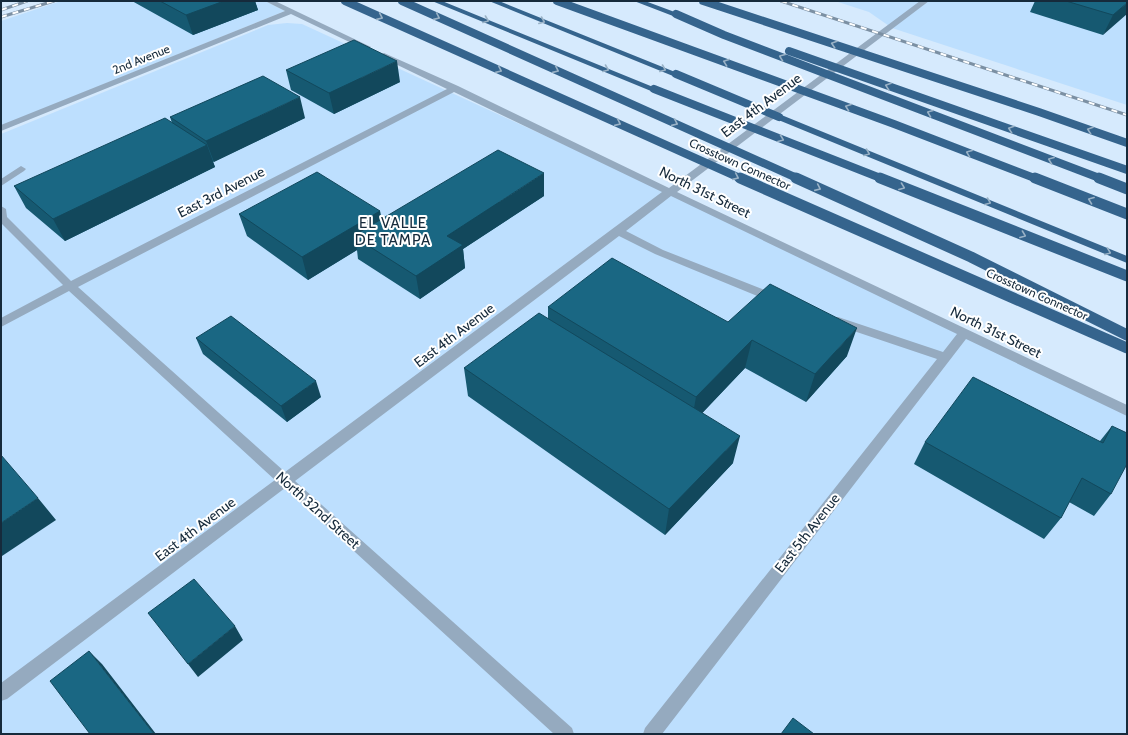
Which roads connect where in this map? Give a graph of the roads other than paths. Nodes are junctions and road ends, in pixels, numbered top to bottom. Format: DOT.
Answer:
graph roads {
  1 [pos="269,1"];
  2 [pos="345,1"];
  3 [pos="402,1"];
  4 [pos="436,1"];
  5 [pos="493,1"];
  6 [pos="557,1"];
  7 [pos="638,1"];
  8 [pos="703,1"];
  9 [pos="925,1"];
  10 [pos="290,12"];
  11 [pos="676,14"];
  12 [pos="456,88"];
  13 [pos="1,128"];
  14 [pos="1127,143"];
  15 [pos="21,169"];
  16 [pos="1127,170"];
  17 [pos="1,184"];
  18 [pos="1127,189"];
  19 [pos="671,191"];
  20 [pos="1,209"];
  21 [pos="1127,214"];
  22 [pos="618,231"];
  23 [pos="1127,260"];
  24 [pos="1127,276"];
  25 [pos="70,286"];
  26 [pos="788,304"];
  27 [pos="823,316"];
  28 [pos="1,323"];
  29 [pos="964,332"];
  30 [pos="1127,335"];
  31 [pos="1127,348"];
  32 [pos="945,357"];
  33 [pos="1127,411"];
  34 [pos="286,480"];
  35 [pos="1,693"];
  36 [pos="566,734"];
  37 [pos="651,734"];
  1 -- 10 [label="street, North 31st Street"];
  2 -- 31 [label="highway, Crosstown Connector, one-way, bridge"];
  3 -- 30 [label="highway, one-way, bridge"];
  4 -- 24 [label="highway, one-way, bridge"];
  5 -- 23 [label="highway, one-way, bridge"];
  21 -- 6 [label="highway, one-way, bridge"];
  7 -- 11 [label="highway"];
  14 -- 8 [label="highway, one-way, bridge"];
  9 -- 19 [label="street, East 4th Avenue"];
  10 -- 12 [label="street, North 31st Street"];
  10 -- 13 [label="street, 2nd Avenue"];
  16 -- 11 [label="highway, one-way, bridge"];
  18 -- 11 [label="highway, one-way, bridge"];
  12 -- 19 [label="street, North 31st Street"];
  12 -- 25 [label="street, East 3rd Avenue"];
  15 -- 17 [label="street"];
  19 -- 22 [label="street, East 4th Avenue"];
  19 -- 29 [label="street, North 31st Street"];
  20 -- 25 [label="street, North 32nd Street"];
  22 -- 26 [label="street"];
  22 -- 34 [label="street, East 4th Avenue"];
  25 -- 28 [label="street, East 3rd Avenue"];
  25 -- 34 [label="street, North 32nd Street"];
  27 -- 32 [label="street"];
  29 -- 32 [label="street, East 5th Avenue"];
  29 -- 33 [label="street, North 31st Street"];
  32 -- 37 [label="street, East 5th Avenue"];
  34 -- 35 [label="street, East 4th Avenue"];
  34 -- 36 [label="street, North 32nd Street"];
}
